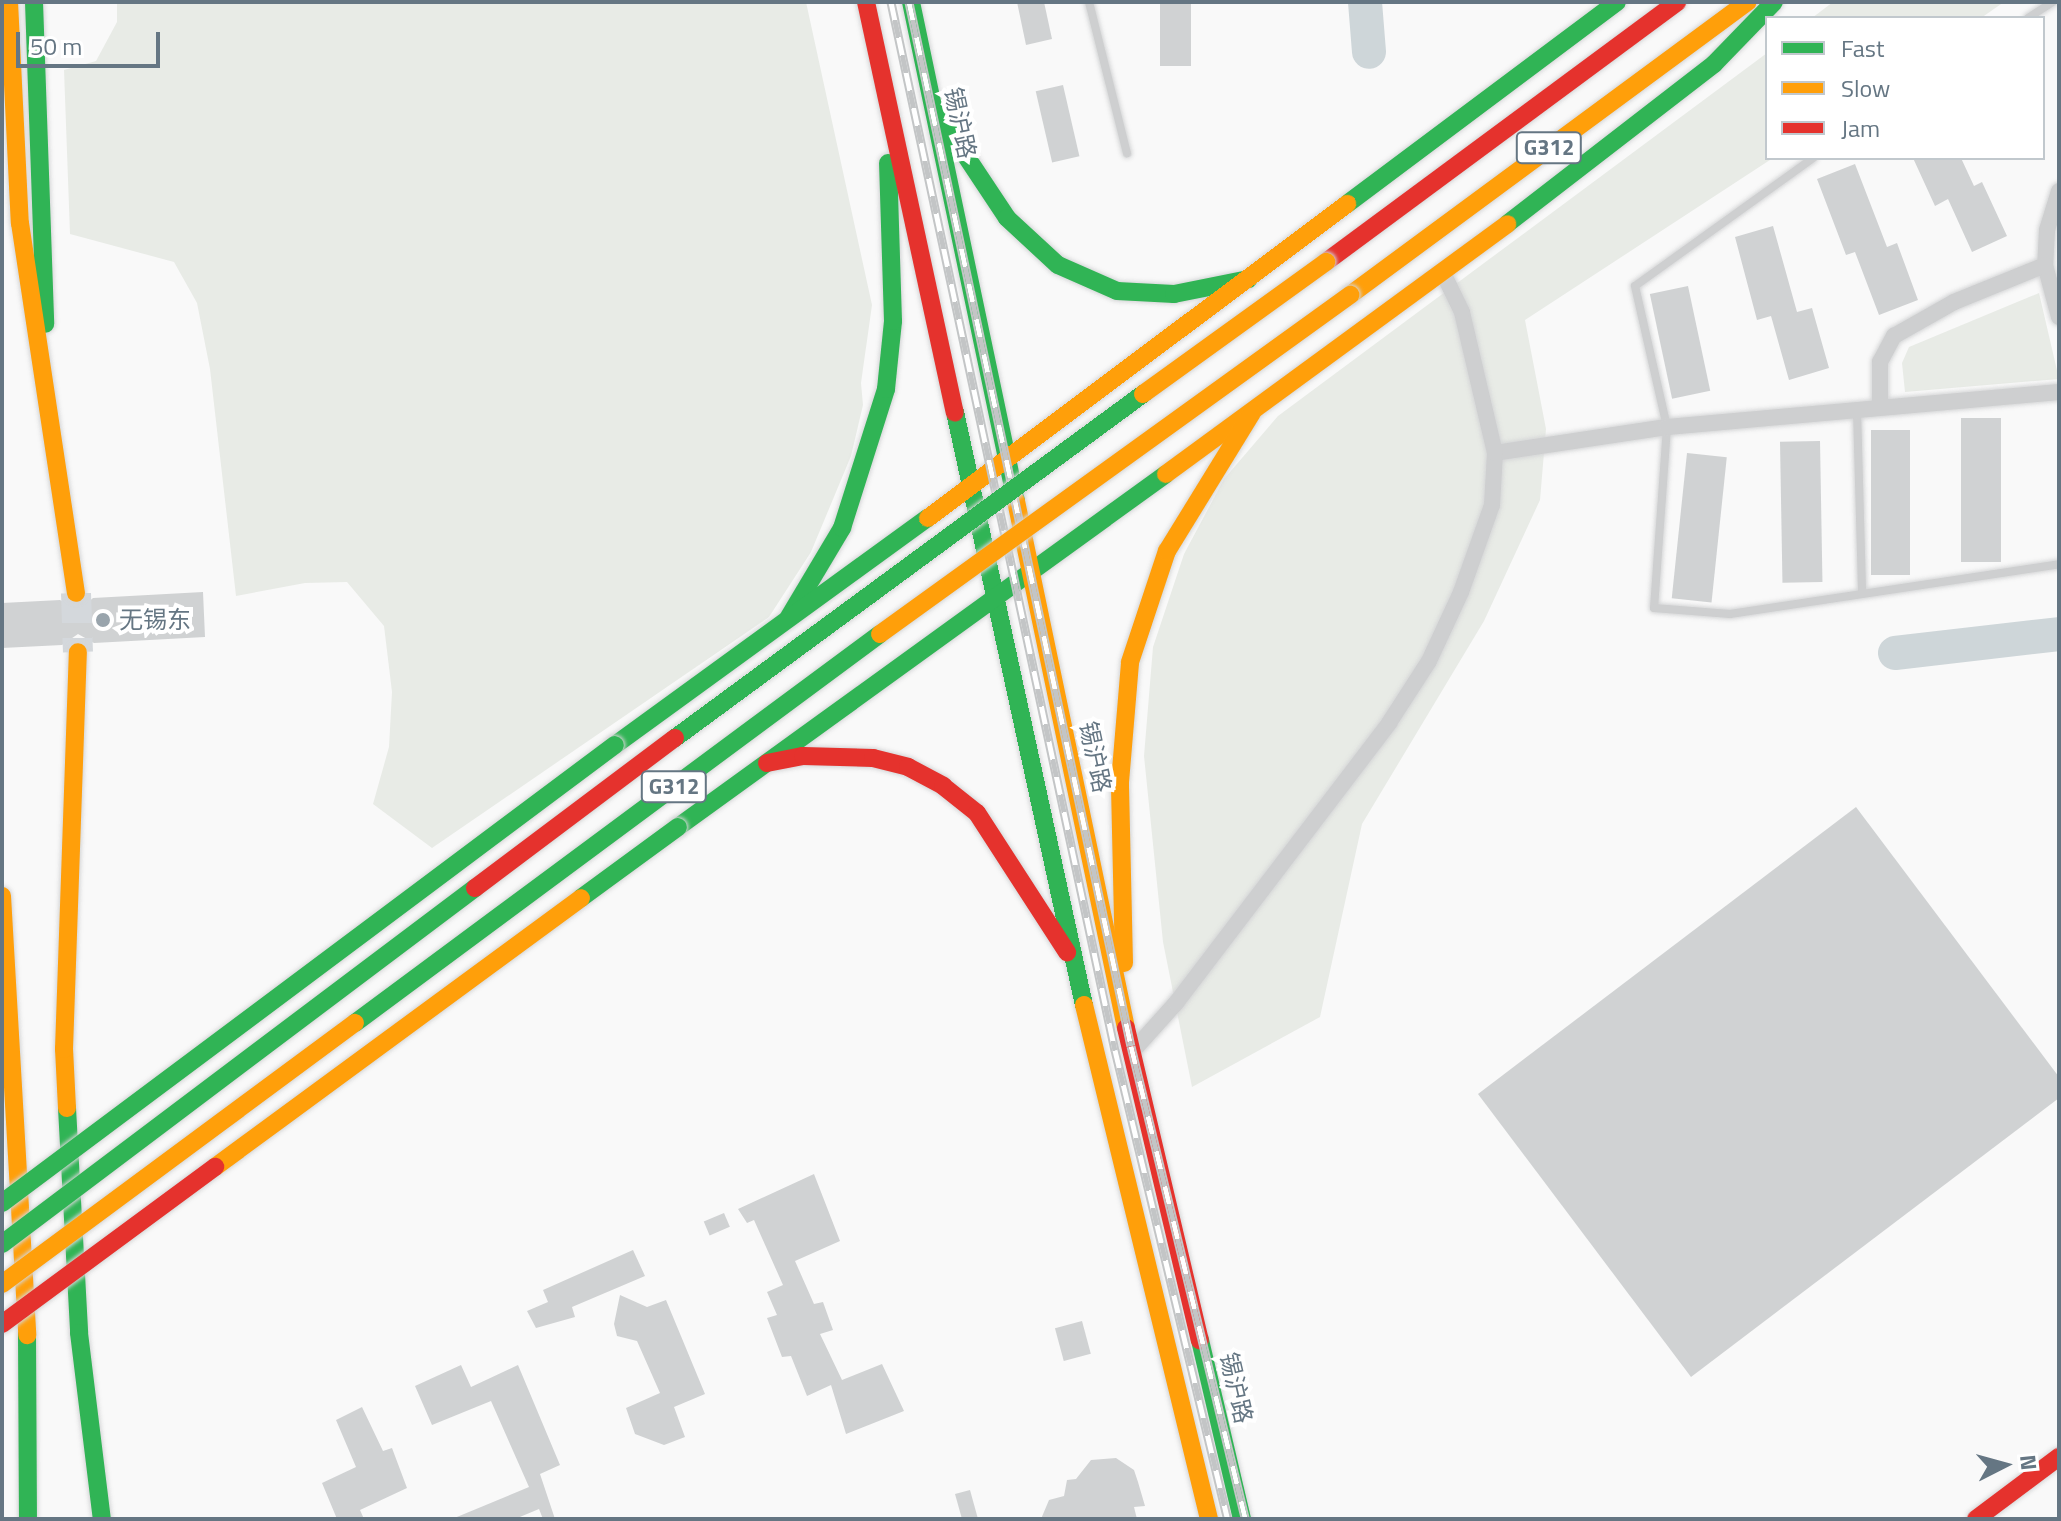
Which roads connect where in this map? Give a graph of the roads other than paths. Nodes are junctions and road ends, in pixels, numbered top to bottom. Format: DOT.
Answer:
graph roads {
  1 [pos="9,2"];
  2 [pos="34,2"];
  3 [pos="866,2"];
  4 [pos="911,2"];
  5 [pos="1089,2"];
  6 [pos="1617,2"];
  7 [pos="1677,2"];
  8 [pos="1748,2"];
  9 [pos="1774,2"];
  10 [pos="2053,2"];
  11 [pos="2031,16"];
  12 [pos="887,103"];
  13 [pos="931,103"];
  14 [pos="1127,153"];
  15 [pos="1810,160"];
  16 [pos="2059,191"];
  17 [pos="2045,265"];
  18 [pos="1443,273"];
  19 [pos="1252,278"];
  20 [pos="2059,317"];
  21 [pos="2059,392"];
  22 [pos="46,396"];
  23 [pos="1260,401"];
  24 [pos="1880,407"];
  25 [pos="1857,409"];
  26 [pos="1667,427"];
  27 [pos="1495,453"];
  28 [pos="1006,459"];
  29 [pos="969,488"];
  30 [pos="2059,564"];
  31 [pos="1032,570"];
  32 [pos="76,593"];
  33 [pos="1862,594"];
  34 [pos="995,597"];
  35 [pos="785,623"];
  36 [pos="78,652"];
  37 [pos="767,763"];
  38 [pos="2,896"];
  39 [pos="1075,966"];
  40 [pos="1123,1014"];
  41 [pos="1132,1052"];
  42 [pos="2,1203"];
  43 [pos="2,1244"];
  44 [pos="2,1284"];
  45 [pos="2,1324"];
  46 [pos="2059,1457"];
  47 [pos="28,1519"];
  48 [pos="102,1519"];
  49 [pos="1209,1519"];
  50 [pos="1242,1519"];
  51 [pos="1976,1519"];
  1 -- 22 [label="main road"];
  2 -- 22 [label="main road"];
  3 -- 12 [label="main road"];
  4 -- 13 [label="main road, 锡沪路"];
  5 -- 14 [label="lane"];
  6 -- 19 [label="main road"];
  7 -- 43 [label="main road, G312, bridge"];
  8 -- 44 [label="main road, G312, bridge"];
  9 -- 18 [label="main road"];
  10 -- 11 [label="lane"];
  12 -- 29 [label="main road"];
  12 -- 35 [label="main road"];
  13 -- 19 [label="main road"];
  13 -- 28 [label="main road, 锡沪路"];
  15 -- 26 [label="lane"];
  16 -- 17 [label="street"];
  17 -- 20 [label="street"];
  17 -- 24 [label="street"];
  18 -- 23 [label="main road"];
  18 -- 27 [label="street"];
  19 -- 28 [label="main road"];
  21 -- 24 [label="street"];
  22 -- 32 [label="main road"];
  23 -- 31 [label="main road"];
  23 -- 40 [label="main road"];
  24 -- 25 [label="street"];
  25 -- 26 [label="street"];
  25 -- 33 [label="lane"];
  26 -- 27 [label="street"];
  26 -- 33 [label="lane"];
  27 -- 41 [label="street"];
  28 -- 29 [label="main road"];
  28 -- 31 [label="main road, 锡沪路"];
  29 -- 34 [label="main road"];
  29 -- 35 [label="main road"];
  30 -- 33 [label="lane"];
  31 -- 34 [label="main road"];
  31 -- 40 [label="main road, 锡沪路"];
  34 -- 37 [label="main road"];
  34 -- 39 [label="main road"];
  35 -- 42 [label="main road, bridge"];
  36 -- 48 [label="main road"];
  37 -- 39 [label="main road"];
  37 -- 45 [label="main road, bridge"];
  38 -- 47 [label="main road"];
  39 -- 49 [label="main road"];
  40 -- 41 [label="main road, 锡沪路"];
  41 -- 50 [label="main road, 锡沪路"];
  46 -- 51 [label="main road"];
}
